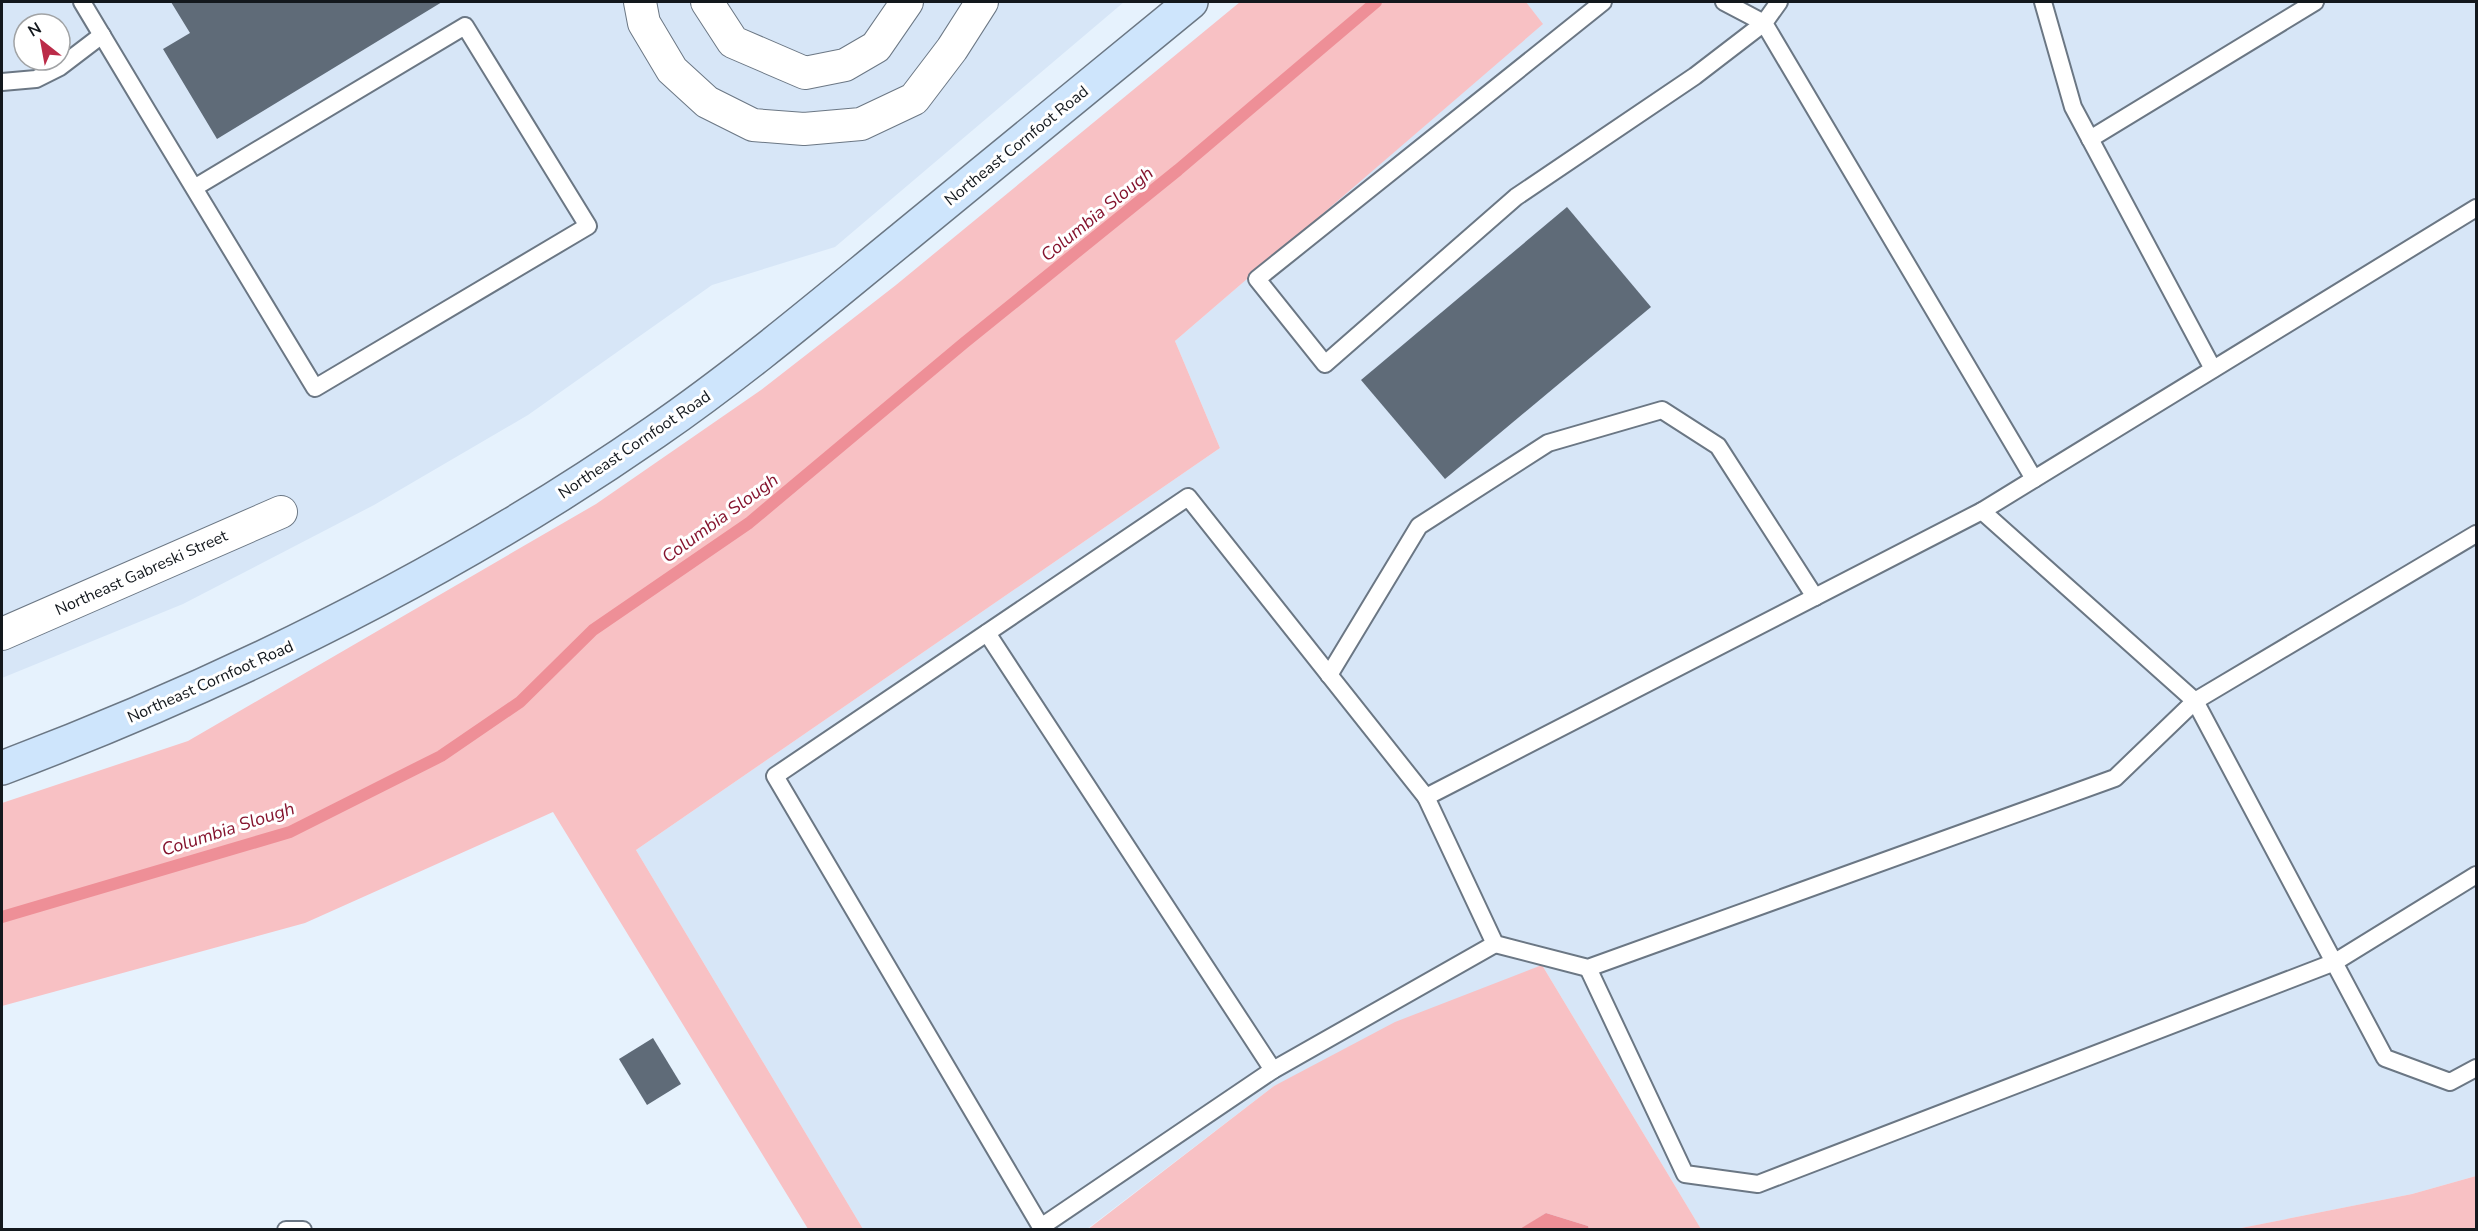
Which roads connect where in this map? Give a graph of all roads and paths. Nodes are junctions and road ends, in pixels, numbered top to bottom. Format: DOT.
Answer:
graph roads {
  1 [pos="82,2"];
  2 [pos="640,2"];
  3 [pos="707,2"];
  4 [pos="907,2"];
  5 [pos="982,2"];
  6 [pos="1191,2"];
  7 [pos="1603,2"];
  8 [pos="1724,2"];
  9 [pos="1779,2"];
  10 [pos="2043,2"];
  11 [pos="2315,2"];
  12 [pos="1764,23"];
  13 [pos="102,35"];
  14 [pos="2,82"];
  15 [pos="2090,139"];
  16 [pos="194,188"];
  17 [pos="2476,208"];
  18 [pos="2213,369"];
  19 [pos="2034,479"];
  20 [pos="1982,511"];
  21 [pos="281,512"];
  22 [pos="2476,534"];
  23 [pos="1815,597"];
  24 [pos="987,633"];
  25 [pos="2,634"];
  26 [pos="1329,675"];
  27 [pos="2195,701"];
  28 [pos="2,768"];
  29 [pos="1426,797"];
  30 [pos="2476,875"];
  31 [pos="1495,944"];
  32 [pos="2335,962"];
  33 [pos="1588,968"];
  34 [pos="2476,1068"];
  35 [pos="1273,1070"];
  36 [pos="286,1230"];
  37 [pos="303,1230"];
  1 -- 13 [label="lane"];
  2 -- 5 [label="street"];
  3 -- 4 [label="street"];
  6 -- 28 [label="street, Northeast Cornfoot Road"];
  7 -- 12 [label="lane"];
  8 -- 12 [label="lane"];
  9 -- 12 [label="lane"];
  10 -- 15 [label="lane"];
  11 -- 15 [label="lane"];
  12 -- 19 [label="lane"];
  13 -- 14 [label="lane"];
  13 -- 16 [label="lane"];
  15 -- 18 [label="lane"];
  16 -- 16 [label="lane"];
  17 -- 18 [label="lane"];
  18 -- 19 [label="lane"];
  19 -- 20 [label="lane"];
  20 -- 23 [label="lane"];
  20 -- 27 [label="lane"];
  21 -- 25 [label="street, Northeast Gabreski Street"];
  22 -- 27 [label="lane"];
  23 -- 26 [label="lane"];
  23 -- 29 [label="lane"];
  24 -- 26 [label="lane"];
  24 -- 35 [label="lane"];
  24 -- 35 [label="lane"];
  26 -- 29 [label="lane"];
  27 -- 32 [label="lane"];
  27 -- 33 [label="lane"];
  29 -- 31 [label="lane"];
  30 -- 32 [label="lane"];
  31 -- 33 [label="lane"];
  31 -- 35 [label="lane"];
  32 -- 33 [label="lane"];
  32 -- 34 [label="lane"];
  36 -- 37 [label="lane"];
}
